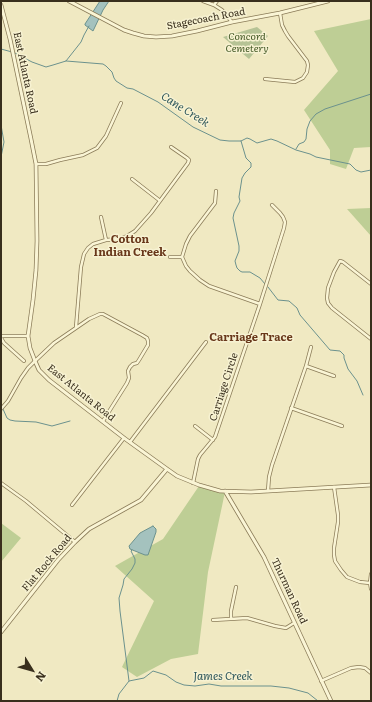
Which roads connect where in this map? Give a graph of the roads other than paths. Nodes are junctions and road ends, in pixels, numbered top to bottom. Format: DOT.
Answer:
graph roads {
  1 [pos="69,1"];
  2 [pos="203,1"];
  3 [pos="217,1"];
  4 [pos="328,1"];
  5 [pos="1,5"];
  6 [pos="214,5"];
  7 [pos="280,13"];
  8 [pos="232,22"];
  9 [pos="265,79"];
  10 [pos="121,103"];
  11 [pos="171,147"];
  12 [pos="36,164"];
  13 [pos="132,179"];
  14 [pos="216,191"];
  15 [pos="159,200"];
  16 [pos="272,205"];
  17 [pos="101,217"];
  18 [pos="106,240"];
  19 [pos="170,257"];
  20 [pos="182,257"];
  21 [pos="371,284"];
  22 [pos="260,304"];
  23 [pos="76,328"];
  24 [pos="28,336"];
  25 [pos="1,337"];
  26 [pos="371,339"];
  27 [pos="206,342"];
  28 [pos="311,347"];
  29 [pos="24,361"];
  30 [pos="35,361"];
  31 [pos="306,366"];
  32 [pos="334,376"];
  33 [pos="291,408"];
  34 [pos="1,409"];
  35 [pos="103,421"];
  36 [pos="195,426"];
  37 [pos="342,426"];
  38 [pos="124,438"];
  39 [pos="213,440"];
  40 [pos="130,442"];
  41 [pos="167,469"];
  42 [pos="1,483"];
  43 [pos="193,483"];
  44 [pos="371,485"];
  45 [pos="334,487"];
  46 [pos="225,491"];
  47 [pos="268,492"];
  48 [pos="72,504"];
  49 [pos="74,542"];
  50 [pos="371,574"];
  51 [pos="370,582"];
  52 [pos="236,587"];
  53 [pos="371,589"];
  54 [pos="231,619"];
  55 [pos="212,620"];
  56 [pos="294,623"];
  57 [pos="1,632"];
  58 [pos="371,673"];
  59 [pos="321,681"];
  60 [pos="331,701"];
  1 -- 8 [label="street, Stagecoach Road"];
  2 -- 6 [label="street"];
  3 -- 6 [label="street"];
  4 -- 7 [label="street, Stagecoach Road"];
  5 -- 12 [label="street, East Atlanta Road"];
  6 -- 8 [label="street"];
  7 -- 8 [label="street, Stagecoach Road"];
  7 -- 9 [label="street"];
  10 -- 12 [label="street"];
  11 -- 15 [label="street"];
  12 -- 24 [label="street, East Atlanta Road"];
  13 -- 15 [label="street"];
  14 -- 20 [label="street"];
  15 -- 18 [label="street"];
  16 -- 22 [label="street, Carriage Circle"];
  17 -- 18 [label="street"];
  18 -- 23 [label="street"];
  19 -- 20 [label="street"];
  20 -- 22 [label="street"];
  21 -- 26 [label="street"];
  22 -- 39 [label="street, Carriage Circle"];
  23 -- 30 [label="street"];
  23 -- 35 [label="street"];
  24 -- 25 [label="street"];
  24 -- 30 [label="street, East Atlanta Road"];
  25 -- 29 [label="street"];
  27 -- 40 [label="street"];
  28 -- 31 [label="street"];
  30 -- 34 [label="street"];
  30 -- 35 [label="street, East Atlanta Road"];
  31 -- 32 [label="street"];
  31 -- 33 [label="street"];
  33 -- 37 [label="street"];
  33 -- 47 [label="street"];
  35 -- 38 [label="street, East Atlanta Road"];
  36 -- 39 [label="street"];
  38 -- 40 [label="street, East Atlanta Road"];
  38 -- 48 [label="street"];
  39 -- 43 [label="street, Carriage Circle"];
  40 -- 41 [label="street, East Atlanta Road"];
  41 -- 43 [label="street, East Atlanta Road"];
  41 -- 49 [label="street, Flat Rock Road"];
  42 -- 49 [label="street"];
  43 -- 46 [label="street, East Atlanta Road"];
  44 -- 45 [label="street, East Atlanta Road"];
  45 -- 47 [label="street, East Atlanta Road"];
  45 -- 51 [label="street"];
  46 -- 47 [label="street, East Atlanta Road"];
  46 -- 56 [label="street, Thurman Road"];
  49 -- 57 [label="street, Flat Rock Road"];
  50 -- 51 [label="street"];
  51 -- 53 [label="street"];
  52 -- 54 [label="street"];
  54 -- 55 [label="street"];
  54 -- 56 [label="street"];
  56 -- 59 [label="street, Thurman Road"];
  58 -- 59 [label="street"];
  59 -- 60 [label="street, Thurman Road"];
}
